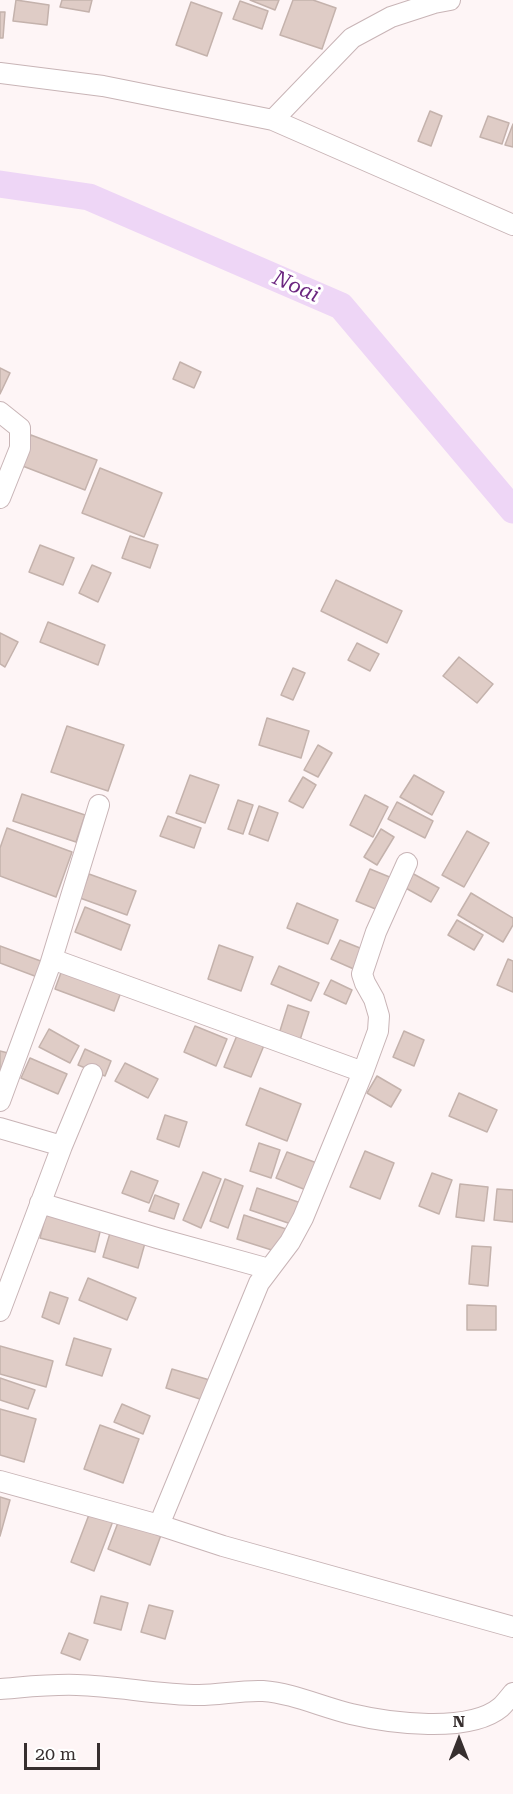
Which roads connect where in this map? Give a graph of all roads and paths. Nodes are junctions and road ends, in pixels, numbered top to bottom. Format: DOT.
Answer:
graph roads {
  1 [pos="450,0"];
  2 [pos="0,73"];
  3 [pos="273,120"];
  4 [pos="513,225"];
  5 [pos="0,412"];
  6 [pos="0,498"];
  7 [pos="99,805"];
  8 [pos="407,863"];
  9 [pos="52,959"];
  10 [pos="363,1071"];
  11 [pos="92,1074"];
  12 [pos="0,1101"];
  13 [pos="0,1128"];
  14 [pos="62,1146"];
  15 [pos="40,1203"];
  16 [pos="269,1269"];
  17 [pos="0,1311"];
  18 [pos="0,1481"];
  19 [pos="159,1525"];
  20 [pos="513,1627"];
  21 [pos="0,1689"];
  22 [pos="513,1693"];
  1 -- 3 [label="street"];
  2 -- 3 [label="street"];
  3 -- 4 [label="street"];
  5 -- 6 [label="street"];
  7 -- 9 [label="street"];
  8 -- 10 [label="street"];
  9 -- 10 [label="street"];
  9 -- 12 [label="street"];
  10 -- 16 [label="street"];
  11 -- 14 [label="street"];
  13 -- 14 [label="street"];
  14 -- 15 [label="street"];
  15 -- 16 [label="street"];
  15 -- 17 [label="street"];
  16 -- 19 [label="street"];
  18 -- 19 [label="street"];
  19 -- 20 [label="street"];
  21 -- 22 [label="street"];
}
